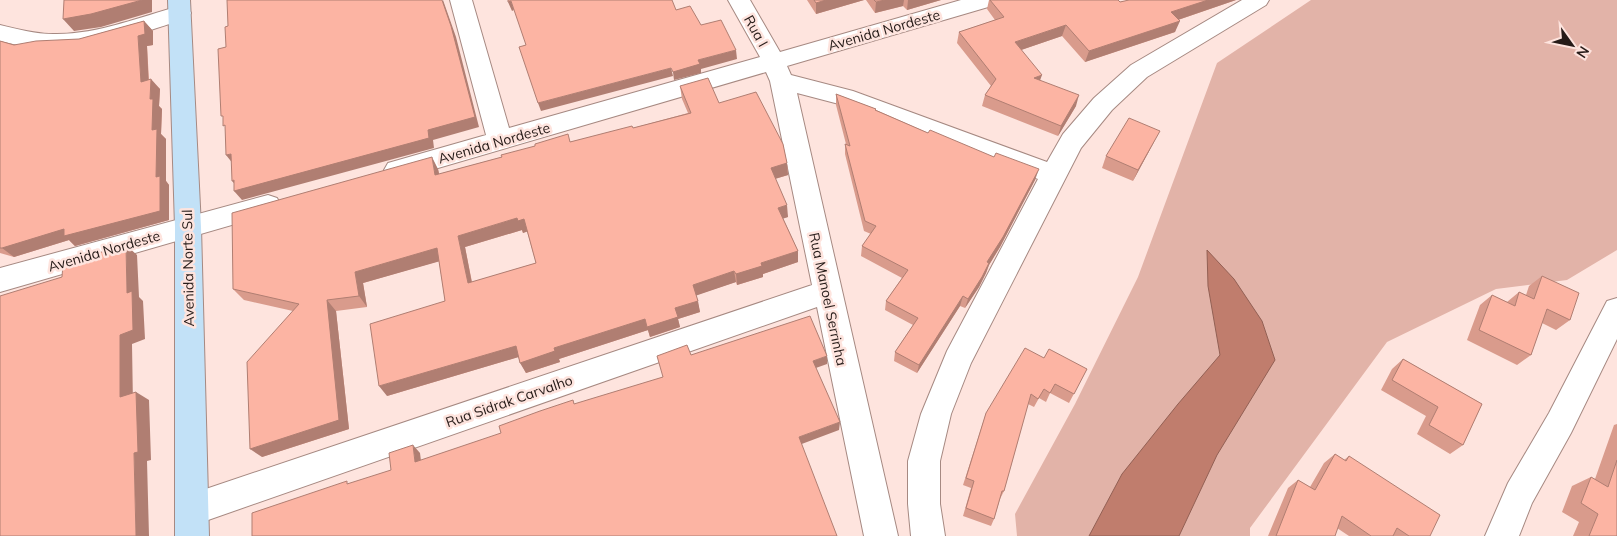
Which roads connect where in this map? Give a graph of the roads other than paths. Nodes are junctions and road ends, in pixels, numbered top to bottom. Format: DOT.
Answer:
graph roads {
  1 [pos="461,0"];
  2 [pos="739,0"];
  3 [pos="987,0"];
  4 [pos="1258,0"];
  5 [pos="179,6"];
  6 [pos="0,32"];
  7 [pos="778,72"];
  8 [pos="500,141"];
  9 [pos="1053,174"];
  10 [pos="377,175"];
  11 [pos="292,199"];
  12 [pos="188,227"];
  13 [pos="0,280"];
  14 [pos="827,292"];
  15 [pos="1617,310"];
  16 [pos="192,523"];
  17 [pos="881,536"];
  18 [pos="928,536"];
  19 [pos="1502,536"];
  1 -- 8 [label="street"];
  2 -- 7 [label="street, Rua I"];
  3 -- 7 [label="street, Avenida Nordeste"];
  4 -- 9 [label="street"];
  5 -- 6 [label="street"];
  5 -- 12 [label="street, Avenida Norte Sul"];
  7 -- 8 [label="street, Avenida Nordeste"];
  7 -- 9 [label="street"];
  7 -- 14 [label="street, Rua Manoel Serrinha"];
  8 -- 10 [label="street, Avenida Nordeste"];
  9 -- 18 [label="street"];
  11 -- 12 [label="street, Avenida Nordeste"];
  12 -- 13 [label="street, Avenida Nordeste"];
  12 -- 16 [label="street, Avenida Norte Sul"];
  14 -- 16 [label="street, Rua Sidrak Carvalho"];
  14 -- 17 [label="street, Rua Manoel Serrinha"];
  15 -- 19 [label="street"];
}
